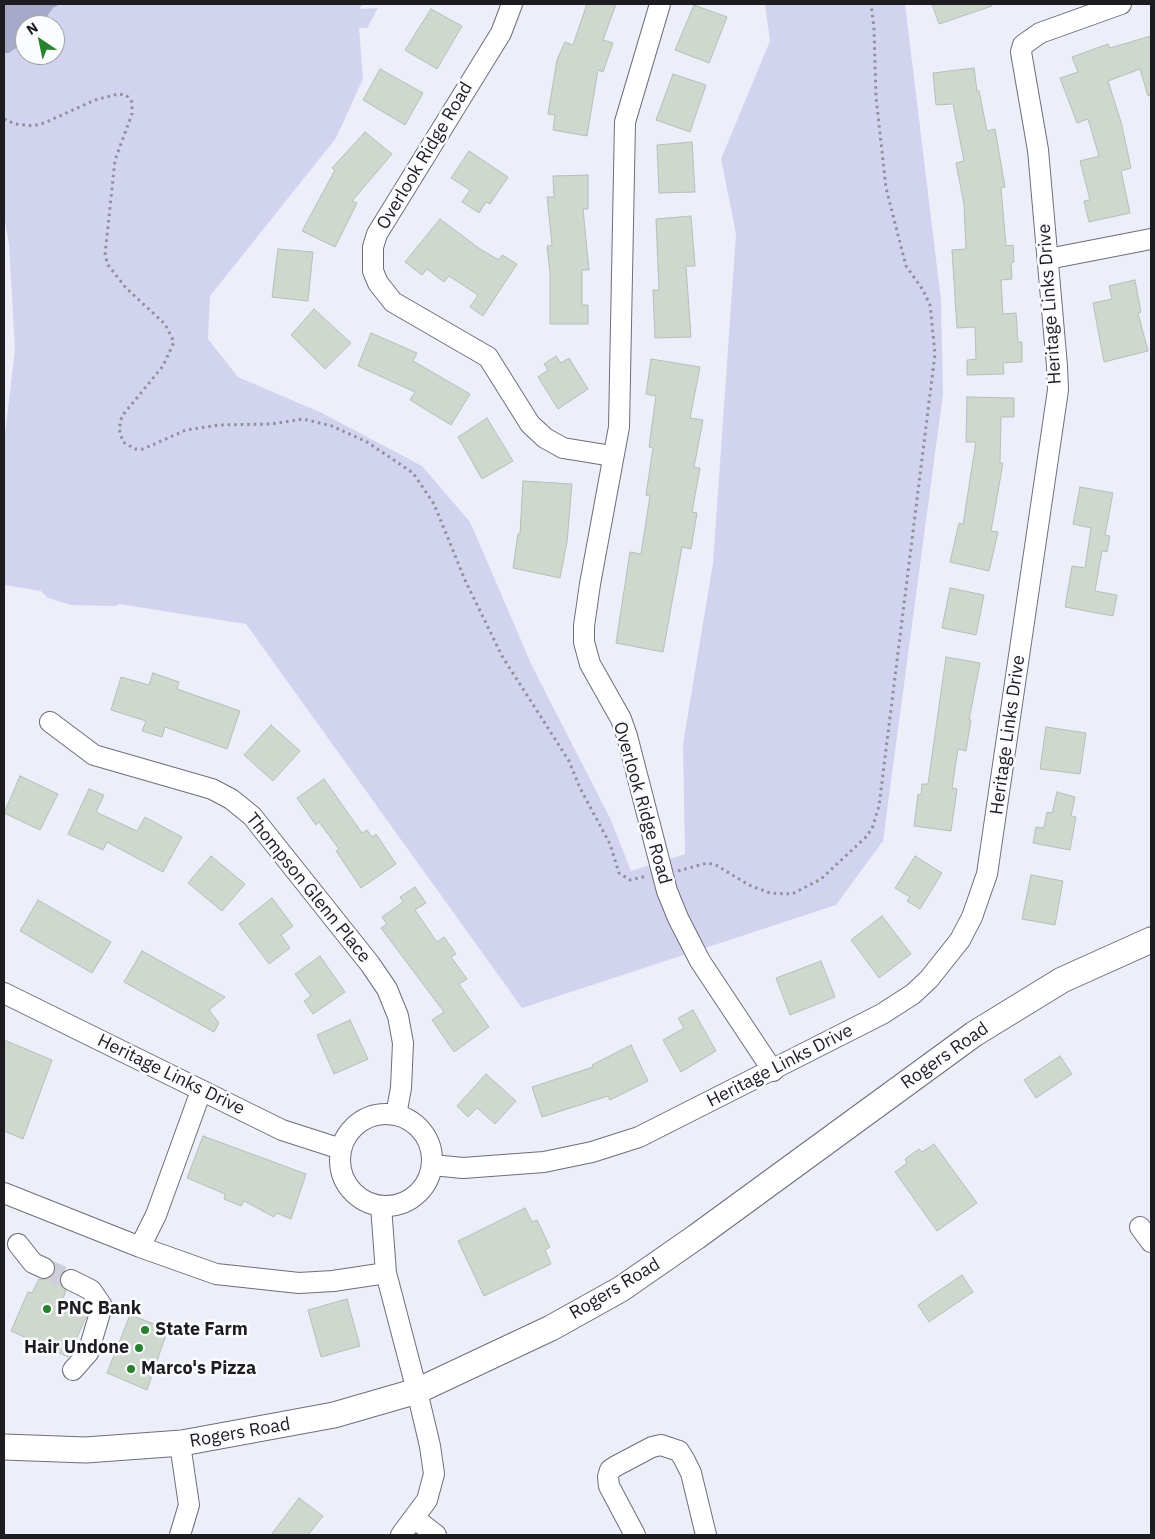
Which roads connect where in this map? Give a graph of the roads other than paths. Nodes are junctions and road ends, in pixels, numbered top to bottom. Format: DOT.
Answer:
graph roads {
  1 [pos="512,4"];
  2 [pos="660,4"];
  3 [pos="1121,4"];
  4 [pos="1151,239"];
  5 [pos="1048,259"];
  6 [pos="612,456"];
  7 [pos="50,722"];
  8 [pos="1151,940"];
  9 [pos="4,993"];
  10 [pos="773,1071"];
  11 [pos="201,1091"];
  12 [pos="396,1115"];
  13 [pos="341,1148"];
  14 [pos="432,1165"];
  15 [pos="4,1193"];
  16 [pos="382,1206"];
  17 [pos="18,1244"];
  18 [pos="140,1247"];
  19 [pos="44,1268"];
  20 [pos="386,1273"];
  21 [pos="71,1280"];
  22 [pos="72,1370"];
  23 [pos="417,1391"];
  24 [pos="180,1444"];
  25 [pos="4,1447"];
  26 [pos="414,1518"];
  27 [pos="180,1535"];
  28 [pos="401,1535"];
  29 [pos="436,1535"];
  30 [pos="635,1535"];
  31 [pos="706,1535"];
  1 -- 6 [label="street, Overlook Ridge Road"];
  2 -- 6 [label="street, Overlook Ridge Road"];
  3 -- 5 [label="street, Heritage Links Drive"];
  4 -- 5 [label="street"];
  5 -- 10 [label="street, Heritage Links Drive"];
  6 -- 10 [label="street, Overlook Ridge Road"];
  7 -- 12 [label="street, Thompson Glenn Place"];
  8 -- 23 [label="main road, Rogers Road"];
  9 -- 11 [label="street, Heritage Links Drive"];
  10 -- 14 [label="street, Heritage Links Drive"];
  11 -- 13 [label="street, Heritage Links Drive"];
  11 -- 18 [label="street"];
  12 -- 13 [label="street"];
  12 -- 14 [label="street"];
  13 -- 16 [label="street"];
  14 -- 16 [label="street"];
  15 -- 18 [label="street"];
  16 -- 20 [label="street"];
  17 -- 19 [label="street"];
  18 -- 20 [label="street"];
  20 -- 23 [label="street"];
  21 -- 22 [label="street"];
  23 -- 24 [label="main road, Rogers Road"];
  23 -- 26 [label="street"];
  24 -- 25 [label="main road, Rogers Road"];
  24 -- 27 [label="street"];
  26 -- 28 [label="street"];
  26 -- 29 [label="street"];
  30 -- 31 [label="street"];
}
